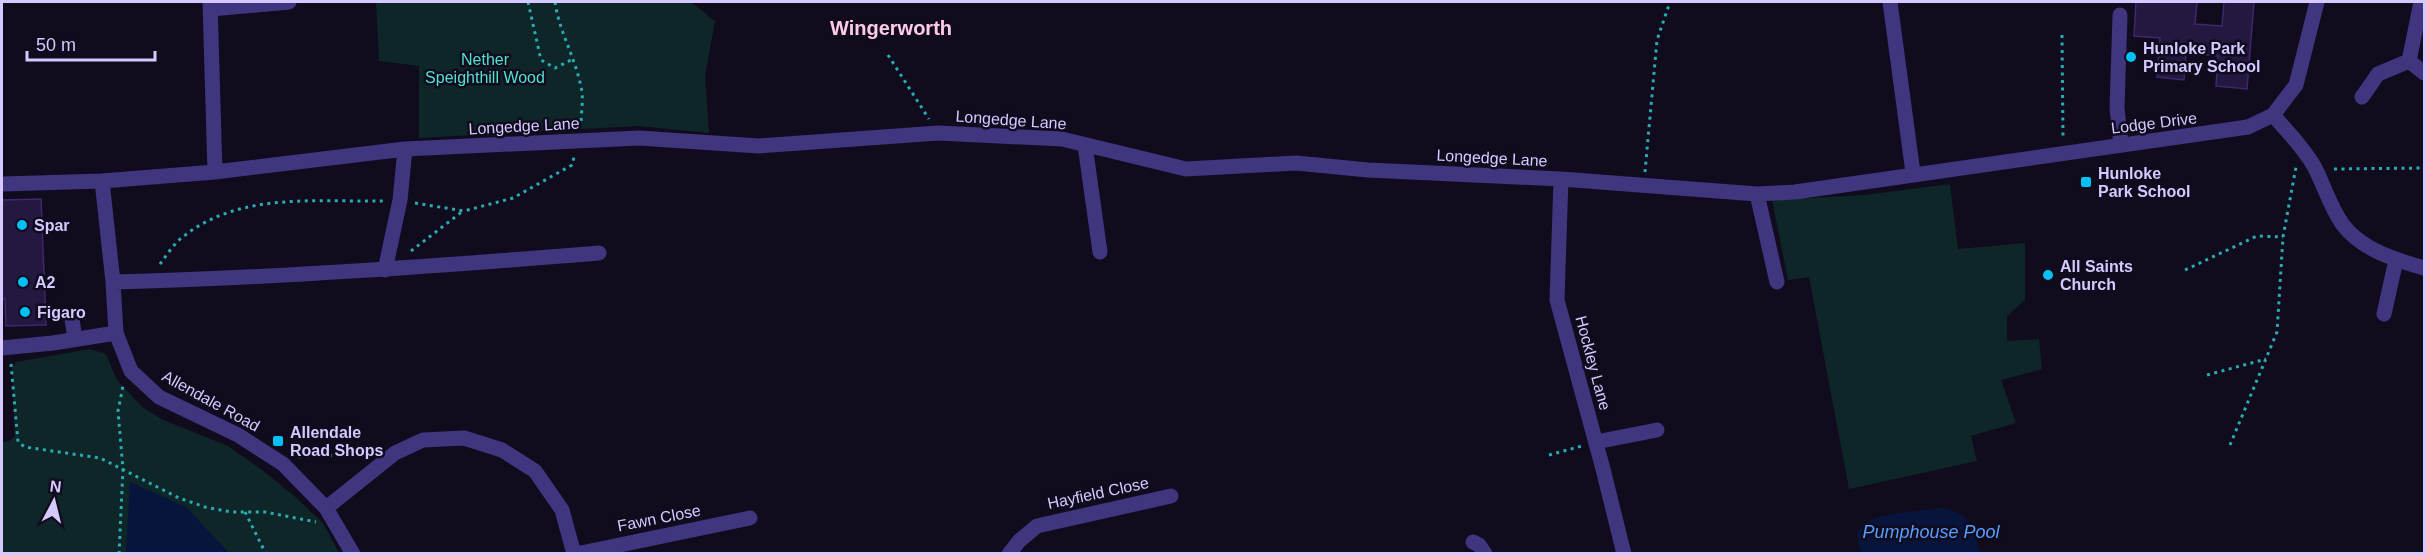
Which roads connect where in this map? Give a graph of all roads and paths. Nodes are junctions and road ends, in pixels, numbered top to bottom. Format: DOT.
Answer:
graph roads {
  1 [pos="289,2"];
  2 [pos="528,2"];
  3 [pos="555,2"];
  4 [pos="1670,2"];
  5 [pos="1890,2"];
  6 [pos="2317,2"];
  7 [pos="2421,2"];
  8 [pos="211,5"];
  9 [pos="2120,15"];
  10 [pos="2062,35"];
  11 [pos="888,55"];
  12 [pos="573,59"];
  13 [pos="2409,61"];
  14 [pos="2424,73"];
  15 [pos="2362,97"];
  16 [pos="2272,115"];
  17 [pos="938,133"];
  18 [pos="580,141"];
  19 [pos="1085,145"];
  20 [pos="2121,145"];
  21 [pos="2301,148"];
  22 [pos="405,149"];
  23 [pos="2064,152"];
  24 [pos="2314,166"];
  25 [pos="2424,168"];
  26 [pos="215,172"];
  27 [pos="1913,173"];
  28 [pos="1561,179"];
  29 [pos="102,181"];
  30 [pos="2,184"];
  31 [pos="1644,186"];
  32 [pos="1757,194"];
  33 [pos="400,200"];
  34 [pos="464,211"];
  35 [pos="2283,237"];
  36 [pos="1100,252"];
  37 [pos="599,253"];
  38 [pos="2396,260"];
  39 [pos="2424,268"];
  40 [pos="385,270"];
  41 [pos="2185,270"];
  42 [pos="145,281"];
  43 [pos="113,282"];
  44 [pos="1777,282"];
  45 [pos="2384,314"];
  46 [pos="72,319"];
  47 [pos="116,333"];
  48 [pos="75,339"];
  49 [pos="6,347"];
  50 [pos="2266,359"];
  51 [pos="130,371"];
  52 [pos="2207,375"];
  53 [pos="1657,430"];
  54 [pos="1596,442"];
  55 [pos="2230,445"];
  56 [pos="395,453"];
  57 [pos="1550,455"];
  58 [pos="273,458"];
  59 [pos="123,469"];
  60 [pos="1171,496"];
  61 [pos="326,508"];
  62 [pos="245,512"];
  63 [pos="750,518"];
  64 [pos="339,526"];
  65 [pos="1473,542"];
  66 [pos="119,554"];
  67 [pos="266,554"];
  68 [pos="353,554"];
  69 [pos="575,554"];
  70 [pos="1009,554"];
  71 [pos="1485,554"];
  72 [pos="1624,554"];
  1 -- 8 [label="street"];
  2 -- 12 [label="path"];
  3 -- 12 [label="path"];
  4 -- 31 [label="path"];
  5 -- 27 [label="street"];
  6 -- 16 [label="street, Lodge Drive"];
  7 -- 13 [label="street"];
  8 -- 26 [label="street"];
  9 -- 20 [label="street"];
  10 -- 23 [label="path"];
  11 -- 17 [label="path"];
  12 -- 18 [label="path"];
  13 -- 14 [label="street"];
  13 -- 15 [label="street"];
  16 -- 20 [label="street, Lodge Drive"];
  16 -- 21 [label="street"];
  17 -- 18 [label="street, Longedge Lane"];
  17 -- 19 [label="street, Longedge Lane"];
  18 -- 22 [label="street, Longedge Lane"];
  18 -- 34 [label="path"];
  19 -- 28 [label="street, Longedge Lane"];
  19 -- 36 [label="street"];
  20 -- 23 [label="street, Lodge Drive"];
  21 -- 24 [label="street"];
  21 -- 35 [label="path"];
  22 -- 26 [label="street, Longedge Lane"];
  22 -- 33 [label="street"];
  23 -- 27 [label="street, Lodge Drive"];
  24 -- 25 [label="path"];
  24 -- 38 [label="street"];
  26 -- 29 [label="street, Longedge Lane"];
  27 -- 32 [label="street, Longedge Lane"];
  28 -- 31 [label="street, Longedge Lane"];
  28 -- 54 [label="street, Hockley Lane"];
  29 -- 30 [label="street, Longedge Lane"];
  29 -- 43 [label="street, Allendale Road"];
  31 -- 32 [label="street, Longedge Lane"];
  32 -- 44 [label="street"];
  33 -- 34 [label="path"];
  33 -- 40 [label="street"];
  33 -- 42 [label="path"];
  34 -- 40 [label="path"];
  35 -- 41 [label="path"];
  35 -- 50 [label="path"];
  37 -- 40 [label="street"];
  38 -- 39 [label="street"];
  38 -- 45 [label="street"];
  40 -- 42 [label="street"];
  42 -- 43 [label="street"];
  43 -- 47 [label="street, Allendale Road"];
  46 -- 48 [label="street"];
  47 -- 48 [label="street"];
  47 -- 51 [label="street, Allendale Road"];
  48 -- 49 [label="street"];
  49 -- 59 [label="path"];
  50 -- 52 [label="path"];
  50 -- 55 [label="path"];
  51 -- 58 [label="street, Allendale Road"];
  51 -- 59 [label="path"];
  53 -- 54 [label="street"];
  54 -- 57 [label="path"];
  54 -- 72 [label="street, Hockley Lane"];
  56 -- 58 [label="path"];
  56 -- 61 [label="street"];
  56 -- 69 [label="street"];
  58 -- 61 [label="street, Allendale Road"];
  59 -- 62 [label="path"];
  59 -- 66 [label="path"];
  60 -- 70 [label="street, Hayfield Close"];
  61 -- 64 [label="street, Allendale Road"];
  62 -- 64 [label="path"];
  62 -- 67 [label="path"];
  63 -- 69 [label="street, Fawn Close"];
  64 -- 68 [label="street, Allendale Road"];
  65 -- 71 [label="street"];
}
